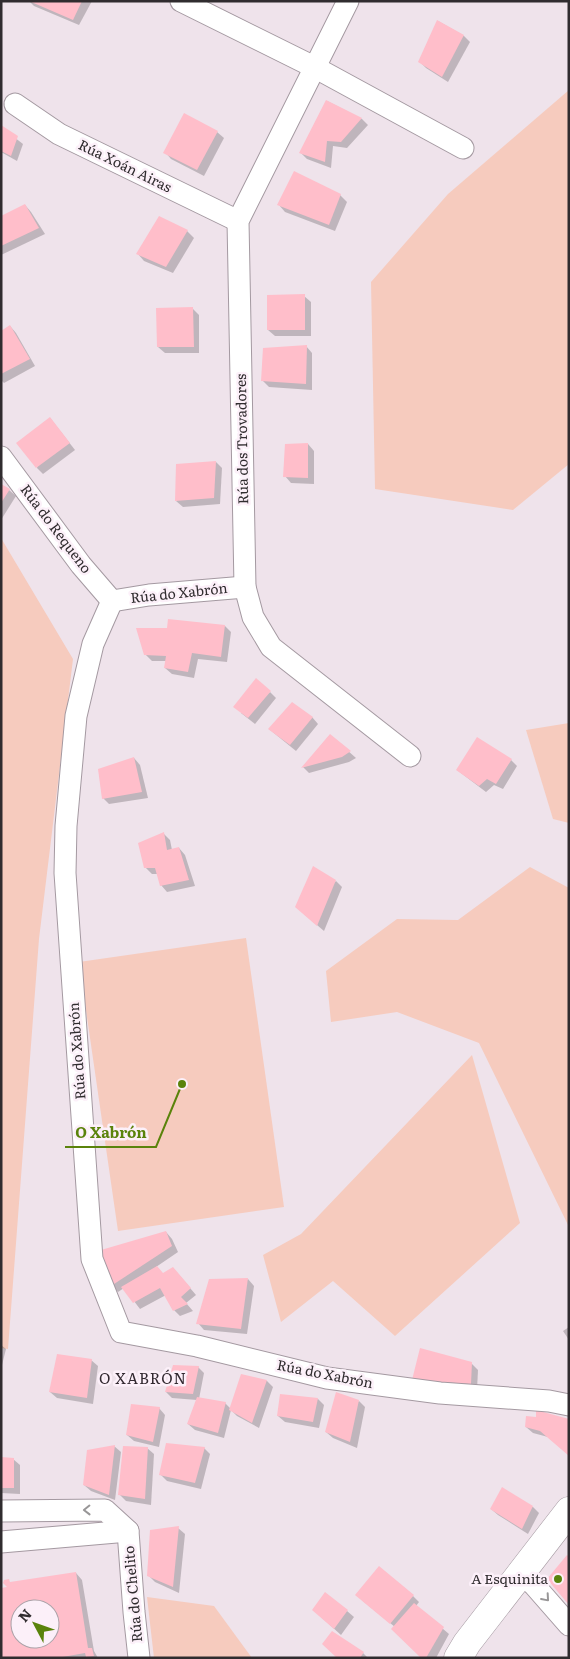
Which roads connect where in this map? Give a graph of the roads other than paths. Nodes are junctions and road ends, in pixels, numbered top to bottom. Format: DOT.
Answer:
graph roads {
  1 [pos="181,1"];
  2 [pos="348,1"];
  3 [pos="316,68"];
  4 [pos="15,104"];
  5 [pos="462,148"];
  6 [pos="238,222"];
  7 [pos="1,457"];
  8 [pos="245,587"];
  9 [pos="112,600"];
  10 [pos="410,756"];
  11 [pos="569,1405"];
  12 [pos="1,1511"];
  13 [pos="569,1511"];
  14 [pos="128,1531"];
  15 [pos="1,1542"];
  16 [pos="521,1574"];
  17 [pos="569,1625"];
  18 [pos="140,1658"];
  19 [pos="458,1658"];
  1 -- 3 [label="street"];
  2 -- 3 [label="street, Rúa dos Trovadores"];
  3 -- 5 [label="street"];
  3 -- 6 [label="street, Rúa dos Trovadores"];
  4 -- 6 [label="street, Rúa Xoán Airas"];
  6 -- 8 [label="street, Rúa dos Trovadores"];
  7 -- 9 [label="street, Rúa do Requeno"];
  8 -- 9 [label="street, Rúa do Xabrón"];
  8 -- 10 [label="street, Rúa dos Trovadores"];
  9 -- 11 [label="street, Rúa do Xabrón"];
  14 -- 12 [label="street, Rúa do Chelito, one-way"];
  13 -- 16 [label="main road"];
  14 -- 15 [label="street, Rúa do Chelito"];
  14 -- 18 [label="street, Rúa do Chelito"];
  16 -- 17 [label="street, one-way"];
  16 -- 19 [label="main road"];
}
